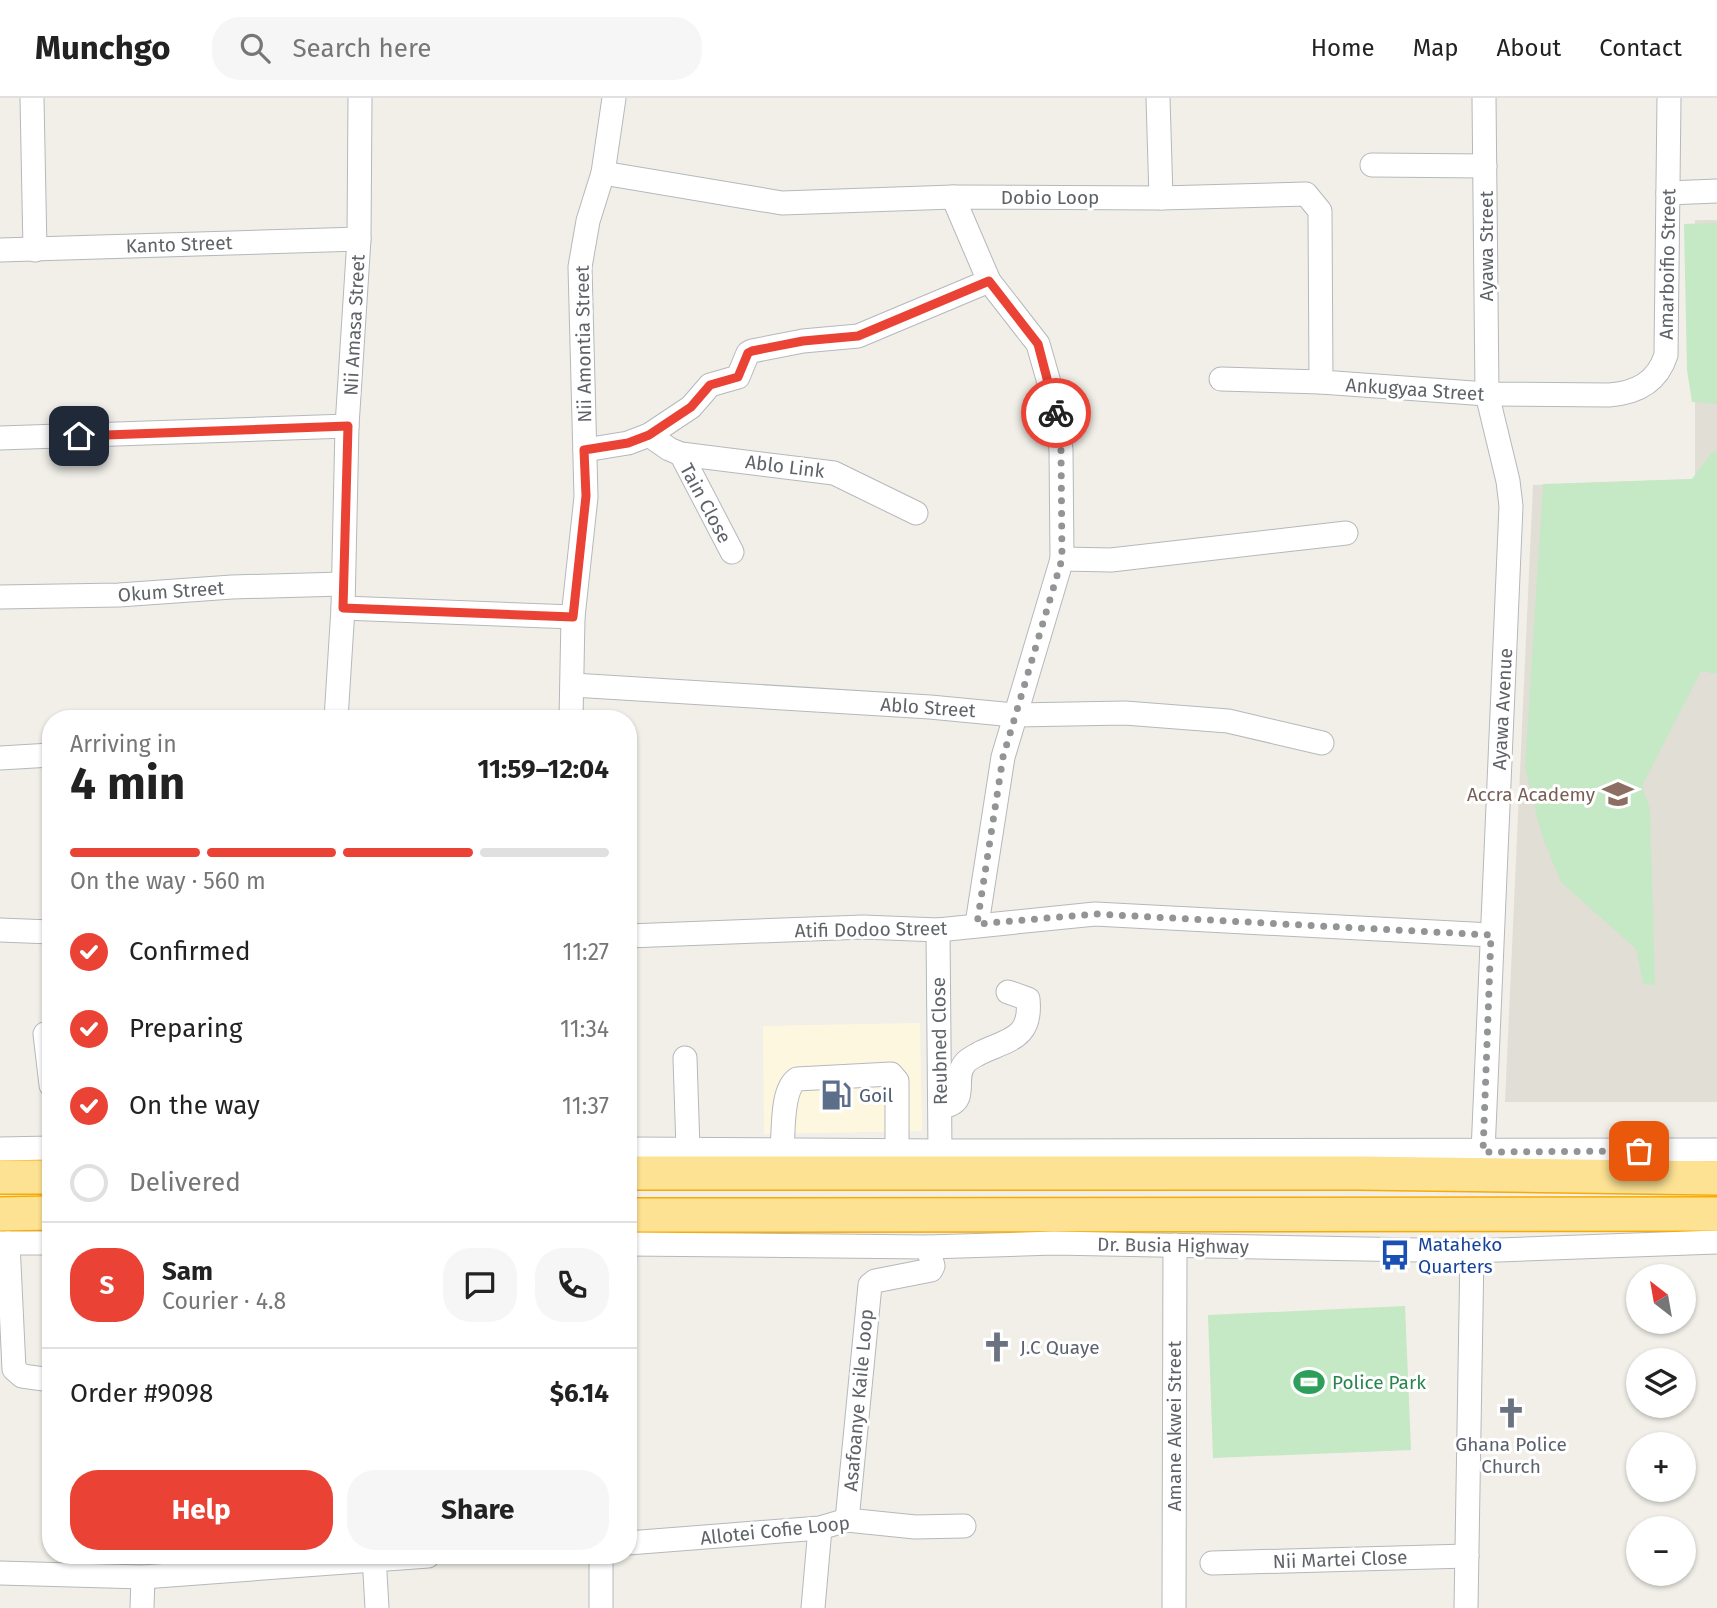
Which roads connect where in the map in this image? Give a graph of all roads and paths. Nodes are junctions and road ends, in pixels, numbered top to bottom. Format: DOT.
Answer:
graph roads {
  1 [pos="32,98"];
  2 [pos="360,98"];
  3 [pos="614,98"];
  4 [pos="1158,98"];
  5 [pos="1484,98"];
  6 [pos="1669,98"];
  7 [pos="1372,164"];
  8 [pos="1485,166"];
  9 [pos="603,173"];
  10 [pos="1717,191"];
  11 [pos="1668,192"];
  12 [pos="953,197"];
  13 [pos="1161,198"];
  14 [pos="359,239"];
  15 [pos="0,250"];
  16 [pos="35,250"];
  17 [pos="989,281"];
  18 [pos="1221,379"];
  19 [pos="1321,382"];
  20 [pos="1487,394"];
  21 [pos="1609,396"];
  22 [pos="348,426"];
  23 [pos="649,435"];
  24 [pos="0,438"];
  25 [pos="584,450"];
  26 [pos="681,454"];
  27 [pos="916,513"];
  28 [pos="1346,533"];
  29 [pos="732,552"];
  30 [pos="1062,559"];
  31 [pos="342,584"];
  32 [pos="0,597"];
  33 [pos="343,608"];
  34 [pos="573,617"];
  35 [pos="573,685"];
  36 [pos="337,710"];
  37 [pos="572,710"];
  38 [pos="1014,715"];
  39 [pos="1322,743"];
  40 [pos="42,756"];
  41 [pos="0,758"];
  42 [pos="977,924"];
  43 [pos="0,930"];
  44 [pos="937,930"];
  45 [pos="42,932"];
  46 [pos="1491,935"];
  47 [pos="637,936"];
  48 [pos="1008,992"];
  49 [pos="685,1058"];
  50 [pos="940,1107"];
  51 [pos="42,1148"];
  52 [pos="0,1149"];
  53 [pos="637,1149"];
  54 [pos="688,1149"];
  55 [pos="782,1150"];
  56 [pos="897,1150"];
  57 [pos="1717,1150"];
  58 [pos="940,1151"];
  59 [pos="1483,1152"];
  60 [pos="637,1173"];
  61 [pos="0,1177"];
  62 [pos="42,1177"];
  63 [pos="1717,1178"];
  64 [pos="1717,1214"];
  65 [pos="637,1215"];
  66 [pos="42,1217"];
  67 [pos="3,1233"];
  68 [pos="42,1241"];
  69 [pos="1717,1242"];
  70 [pos="637,1244"];
  71 [pos="1175,1245"];
  72 [pos="928,1247"];
  73 [pos="1472,1251"];
  74 [pos="42,1379"];
  75 [pos="847,1520"];
  76 [pos="964,1526"];
  77 [pos="820,1528"];
  78 [pos="637,1542"];
  79 [pos="1467,1556"];
  80 [pos="1212,1563"];
  81 [pos="294,1564"];
  82 [pos="374,1564"];
  83 [pos="601,1564"];
  84 [pos="0,1573"];
  85 [pos="144,1577"];
  86 [pos="142,1608"];
  87 [pos="377,1608"];
  88 [pos="601,1608"];
  89 [pos="813,1608"];
  90 [pos="1174,1608"];
  91 [pos="1466,1608"];
  1 -- 16 [label="street"];
  2 -- 14 [label="street, Nii Amasa Street"];
  3 -- 9 [label="street, Nii Amontia Street"];
  4 -- 13 [label="street"];
  5 -- 8 [label="street, Ayawa Street"];
  6 -- 11 [label="street, Amarboifio Street"];
  7 -- 8 [label="street"];
  8 -- 20 [label="street, Ayawa Street"];
  9 -- 12 [label="street, Dobio Loop"];
  9 -- 25 [label="street, Nii Amontia Street"];
  10 -- 11 [label="street"];
  11 -- 21 [label="street, Amarboifio Street"];
  12 -- 13 [label="street, Dobio Loop"];
  12 -- 17 [label="street"];
  13 -- 19 [label="street, Dobio Loop"];
  14 -- 16 [label="street, Kanto Street"];
  14 -- 22 [label="street, Nii Amasa Street"];
  15 -- 16 [label="street, Kanto Street"];
  17 -- 23 [label="street"];
  17 -- 30 [label="street"];
  18 -- 19 [label="street, Ankugyaa Street"];
  19 -- 20 [label="street, Ankugyaa Street"];
  20 -- 21 [label="street, Ankugyaa Street"];
  20 -- 46 [label="street, Ayawa Avenue"];
  22 -- 24 [label="street"];
  22 -- 31 [label="street, Nii Amasa Street"];
  23 -- 25 [label="street"];
  23 -- 26 [label="street, Ablo Link"];
  25 -- 34 [label="street, Nii Amontia Street"];
  26 -- 27 [label="street, Ablo Link"];
  26 -- 29 [label="street, Tain Close"];
  28 -- 30 [label="street"];
  30 -- 38 [label="street"];
  31 -- 32 [label="street, Okum Street"];
  31 -- 33 [label="street, Nii Amasa Street"];
  33 -- 34 [label="street"];
  33 -- 36 [label="street, Nii Amasa Street"];
  34 -- 35 [label="street, Nii Amontia Street"];
  35 -- 37 [label="street, Nii Amontia Street"];
  35 -- 38 [label="street, Ablo Street"];
  38 -- 39 [label="street, Ablo Street"];
  38 -- 42 [label="street"];
  40 -- 41 [label="street"];
  42 -- 44 [label="street, Atifi Dodoo Street"];
  42 -- 46 [label="street, Atifi Dodoo Street"];
  43 -- 45 [label="street"];
  44 -- 47 [label="street, Atifi Dodoo Street"];
  44 -- 50 [label="street, Reubned Close"];
  46 -- 59 [label="street, Ayawa Avenue"];
  48 -- 50 [label="street"];
  49 -- 54 [label="street"];
  50 -- 58 [label="street, Reubned Close"];
  51 -- 52 [label="street"];
  53 -- 54 [label="street"];
  54 -- 55 [label="street"];
  55 -- 56 [label="street"];
  55 -- 56 [label="street"];
  56 -- 58 [label="street"];
  57 -- 59 [label="street"];
  58 -- 59 [label="street"];
  60 -- 63 [label="highway"];
  61 -- 62 [label="highway"];
  64 -- 65 [label="highway, Dr. Busia Highway"];
  66 -- 67 [label="highway"];
  67 -- 68 [label="street"];
  67 -- 74 [label="street"];
  69 -- 73 [label="street, Dr. Busia Highway"];
  70 -- 72 [label="street, Dr. Busia Highway"];
  71 -- 72 [label="street, Dr. Busia Highway"];
  71 -- 73 [label="street, Dr. Busia Highway"];
  71 -- 90 [label="street, Amane Akwei Street"];
  72 -- 75 [label="street, Asafoanye Kaile Loop"];
  73 -- 79 [label="street"];
  75 -- 76 [label="street, Allotei Cofie Loop"];
  75 -- 77 [label="street, Allotei Cofie Loop"];
  77 -- 78 [label="street, Allotei Cofie Loop"];
  77 -- 89 [label="street"];
  79 -- 80 [label="street, Nii Martei Close"];
  79 -- 91 [label="street"];
  81 -- 85 [label="street"];
  82 -- 87 [label="street"];
  83 -- 88 [label="street"];
  84 -- 85 [label="street"];
  85 -- 86 [label="street"];
}
